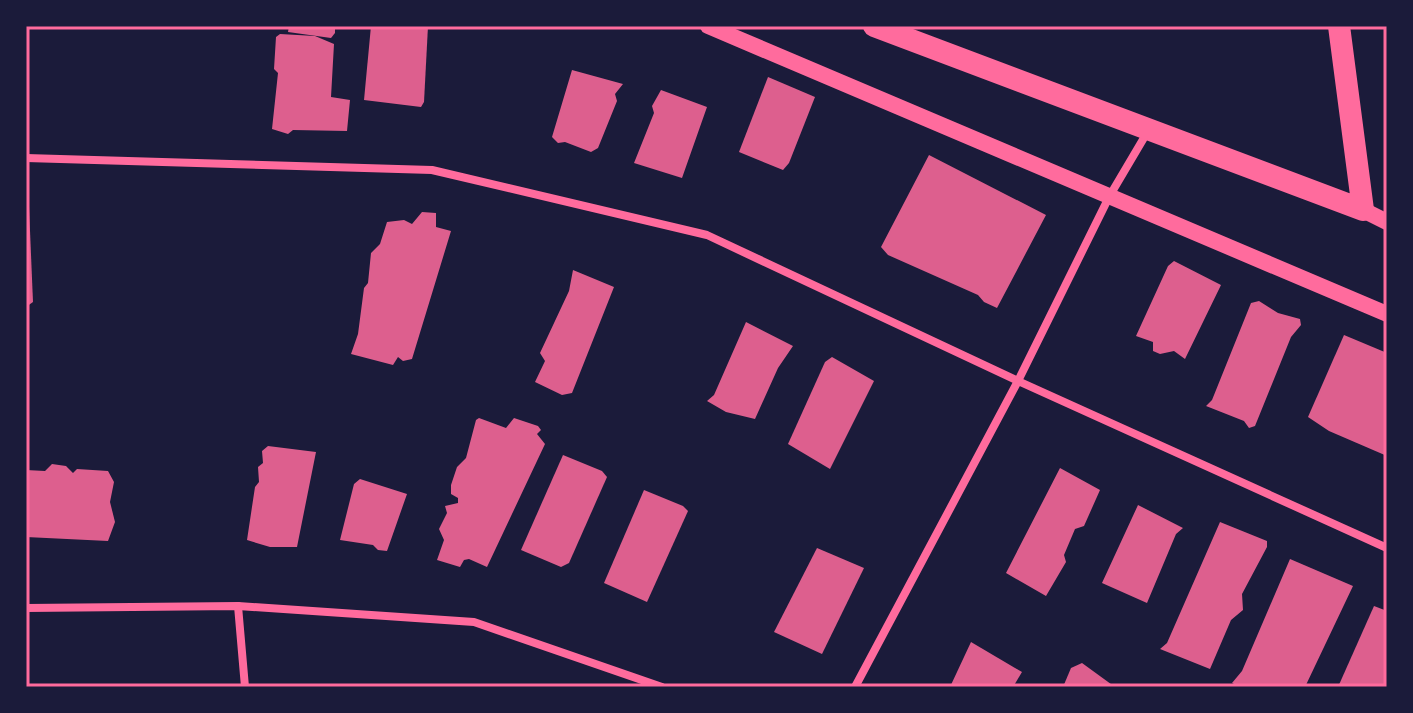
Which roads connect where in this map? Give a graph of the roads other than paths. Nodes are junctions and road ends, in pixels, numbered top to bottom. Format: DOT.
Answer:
graph roads {
  1 [pos="708,26"];
  2 [pos="874,26"];
  3 [pos="1339,26"];
  4 [pos="1148,130"];
  5 [pos="26,158"];
  6 [pos="1109,197"];
  7 [pos="1363,210"];
  8 [pos="1387,222"];
  9 [pos="1387,314"];
  10 [pos="1018,381"];
  11 [pos="1387,548"];
  12 [pos="238,606"];
  13 [pos="26,608"];
  14 [pos="245,687"];
  15 [pos="662,687"];
  16 [pos="855,687"];
  1 -- 6 [label="main road"];
  2 -- 4 [label="highway"];
  3 -- 7 [label="highway"];
  4 -- 6 [label="street"];
  4 -- 7 [label="highway"];
  5 -- 10 [label="street"];
  6 -- 9 [label="main road"];
  6 -- 10 [label="street"];
  7 -- 8 [label="main road"];
  10 -- 11 [label="street"];
  10 -- 16 [label="street"];
  12 -- 13 [label="street"];
  12 -- 14 [label="street"];
  12 -- 15 [label="street"];
}
